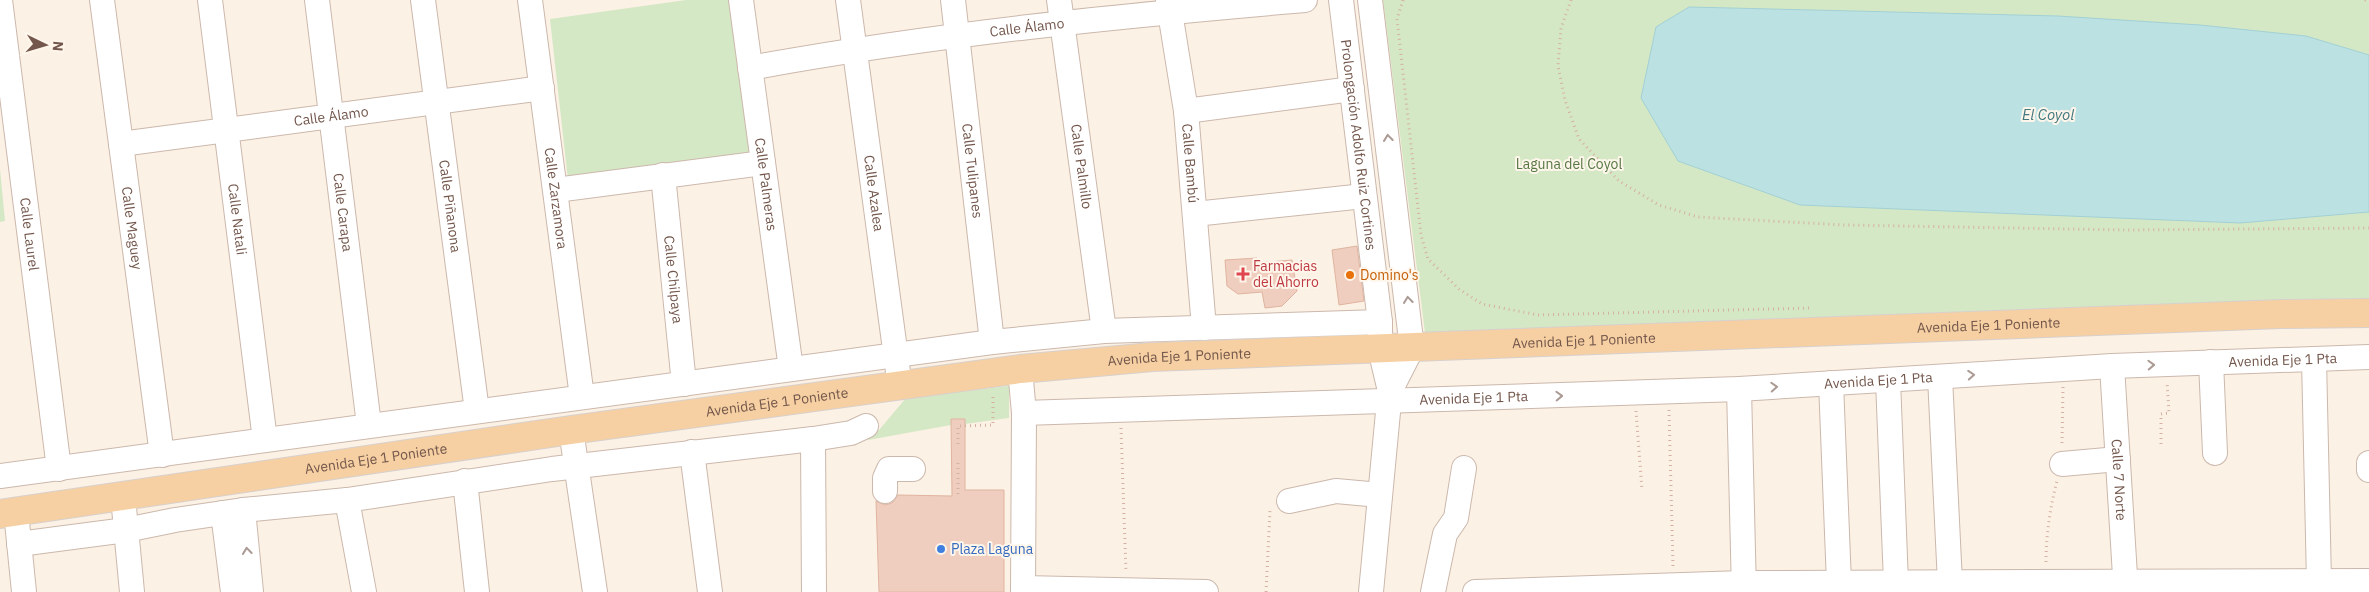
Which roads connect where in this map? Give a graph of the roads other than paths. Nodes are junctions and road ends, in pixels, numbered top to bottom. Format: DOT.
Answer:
graph roads {
  1 [pos="0,0"];
  2 [pos="102,0"];
  3 [pos="210,0"];
  4 [pos="317,0"];
  5 [pos="423,0"];
  6 [pos="530,0"];
  7 [pos="741,0"];
  8 [pos="848,0"];
  9 [pos="953,0"];
  10 [pos="1305,0"];
  11 [pos="1169,6"];
  12 [pos="1371,8"];
  13 [pos="1342,10"];
  14 [pos="1060,11"];
  15 [pos="958,35"];
  16 [pos="854,49"];
  17 [pos="750,68"];
  18 [pos="542,88"];
  19 [pos="1352,89"];
  20 [pos="436,102"];
  21 [pos="1186,111"];
  22 [pos="331,116"];
  23 [pos="225,129"];
  24 [pos="121,144"];
  25 [pos="763,163"];
  26 [pos="663,175"];
  27 [pos="1392,175"];
  28 [pos="1363,189"];
  29 [pos="556,190"];
  30 [pos="1195,214"];
  31 [pos="2369,313"];
  32 [pos="1380,322"];
  33 [pos="1204,328"];
  34 [pos="1104,331"];
  35 [pos="992,342"];
  36 [pos="1412,348"];
  37 [pos="1380,349"];
  38 [pos="895,357"];
  39 [pos="2369,357"];
  40 [pos="2314,359"];
  41 [pos="2211,362"];
  42 [pos="2112,366"];
  43 [pos="1020,368"];
  44 [pos="791,369"];
  45 [pos="1940,377"];
  46 [pos="1888,380"];
  47 [pos="684,384"];
  48 [pos="1831,384"];
  49 [pos="900,387"];
  50 [pos="1739,389"];
  51 [pos="582,397"];
  52 [pos="1389,397"];
  53 [pos="476,411"];
  54 [pos="1024,413"];
  55 [pos="369,425"];
  56 [pos="866,426"];
  57 [pos="571,430"];
  58 [pos="813,439"];
  59 [pos="265,440"];
  60 [pos="692,452"];
  61 [pos="2214,453"];
  62 [pos="162,455"];
  63 [pos="2118,459"];
  64 [pos="2369,463"];
  65 [pos="2062,464"];
  66 [pos="576,466"];
  67 [pos="1464,468"];
  68 [pos="59,469"];
  69 [pos="913,469"];
  70 [pos="2369,470"];
  71 [pos="0,476"];
  72 [pos="465,481"];
  73 [pos="169,490"];
  74 [pos="885,491"];
  75 [pos="1380,495"];
  76 [pos="124,496"];
  77 [pos="347,500"];
  78 [pos="1280,503"];
  79 [pos="233,512"];
  80 [pos="8,513"];
  81 [pos="175,520"];
  82 [pos="126,530"];
  83 [pos="20,544"];
  84 [pos="2369,581"];
  85 [pos="2319,582"];
  86 [pos="1838,583"];
  87 [pos="1896,583"];
  88 [pos="1950,583"];
  89 [pos="1743,587"];
  90 [pos="2125,587"];
  91 [pos="2227,587"];
  92 [pos="1023,590"];
  93 [pos="24,592"];
  94 [pos="132,592"];
  95 [pos="233,592"];
  96 [pos="251,592"];
  97 [pos="364,592"];
  98 [pos="477,592"];
  99 [pos="594,592"];
  100 [pos="710,592"];
  101 [pos="814,592"];
  102 [pos="1206,592"];
  103 [pos="1371,592"];
  104 [pos="1434,592"];
  105 [pos="1475,592"];
  1 -- 68 [label="street, Calle Laurel"];
  2 -- 24 [label="street, Calle Maguey"];
  3 -- 23 [label="street, Calle Natali"];
  4 -- 22 [label="street, Calle Carapa"];
  5 -- 20 [label="street, Calle Piñanona"];
  6 -- 18 [label="street, Calle Zarzamora"];
  7 -- 17 [label="street, Calle Palmeras"];
  8 -- 16 [label="street, Calle Azalea"];
  9 -- 15 [label="street, Calle Tulipanes"];
  10 -- 11 [label="street, Calle Álamo"];
  11 -- 14 [label="street, Calle Álamo"];
  11 -- 21 [label="street, Calle Bambú"];
  12 -- 13 [label="street"];
  27 -- 12 [label="street, one-way"];
  13 -- 19 [label="street, Prolongación Adolfo Ruiz Cortines"];
  14 -- 15 [label="street, Calle Álamo"];
  14 -- 34 [label="street, Calle Palmillo"];
  15 -- 16 [label="street, Calle Álamo"];
  15 -- 35 [label="street, Calle Tulipanes"];
  16 -- 17 [label="street, Calle Álamo"];
  16 -- 38 [label="street, Calle Azalea"];
  17 -- 25 [label="street, Calle Palmeras"];
  18 -- 20 [label="street, Calle Álamo"];
  18 -- 29 [label="street, Calle Zarzamora"];
  19 -- 21 [label="street"];
  19 -- 28 [label="street, Prolongación Adolfo Ruiz Cortines"];
  20 -- 22 [label="street, Calle Álamo"];
  20 -- 53 [label="street, Calle Piñanona"];
  21 -- 30 [label="street, Calle Bambú"];
  22 -- 23 [label="street, Calle Álamo"];
  22 -- 55 [label="street, Calle Carapa"];
  23 -- 24 [label="street, Calle Álamo"];
  23 -- 59 [label="street, Calle Natali"];
  24 -- 62 [label="street, Calle Maguey"];
  25 -- 26 [label="street"];
  25 -- 44 [label="street, Calle Palmeras"];
  26 -- 29 [label="street"];
  26 -- 47 [label="street, Calle Chilpaya"];
  27 -- 28 [label="street"];
  36 -- 27 [label="street, one-way"];
  28 -- 30 [label="street"];
  28 -- 32 [label="street, Prolongación Adolfo Ruiz Cortines"];
  29 -- 51 [label="street, Calle Zarzamora"];
  30 -- 33 [label="street, Calle Bambú"];
  31 -- 36 [label="main road, Avenida Eje 1 Poniente"];
  32 -- 33 [label="street, Avenida Eje 1 Poniente"];
  32 -- 37 [label="street, Prolongación Adolfo Ruiz Cortines"];
  33 -- 34 [label="street, Avenida Eje 1 Poniente"];
  34 -- 35 [label="street, Avenida Eje 1 Poniente"];
  35 -- 38 [label="street, Avenida Eje 1 Poniente"];
  36 -- 37 [label="main road, Avenida Eje 1 Poniente"];
  36 -- 52 [label="street"];
  37 -- 43 [label="main road, Avenida Eje 1 Poniente"];
  37 -- 52 [label="street, Prolongación Adolfo Ruiz Cortines"];
  38 -- 44 [label="street, Avenida Eje 1 Poniente"];
  38 -- 49 [label="street, Calle Azalea"];
  39 -- 40 [label="street, Avenida Eje 1 Pta"];
  40 -- 41 [label="street, Avenida Eje 1 Pta"];
  40 -- 85 [label="street"];
  42 -- 41 [label="street, Avenida Eje 1 Pta, one-way"];
  41 -- 61 [label="street"];
  45 -- 42 [label="street, Avenida Eje 1 Pta, one-way"];
  42 -- 63 [label="street, Calle 7 Norte"];
  43 -- 49 [label="main road, Avenida Eje 1 Poniente"];
  43 -- 54 [label="street"];
  44 -- 47 [label="street, Avenida Eje 1 Poniente"];
  45 -- 46 [label="street, Avenida Eje 1 Pta"];
  45 -- 88 [label="street"];
  46 -- 48 [label="street, Avenida Eje 1 Pta"];
  46 -- 87 [label="street"];
  47 -- 51 [label="street, Avenida Eje 1 Poniente"];
  50 -- 48 [label="street, Avenida Eje 1 Pta, one-way"];
  48 -- 86 [label="street"];
  49 -- 57 [label="main road, Avenida Eje 1 Poniente"];
  52 -- 50 [label="street, Avenida Eje 1 Pta, one-way"];
  50 -- 89 [label="street"];
  51 -- 53 [label="street, Avenida Eje 1 Poniente"];
  52 -- 54 [label="street, Avenida Eje 1 Pta"];
  52 -- 75 [label="street"];
  53 -- 55 [label="street, Avenida Eje 1 Poniente"];
  54 -- 92 [label="street"];
  55 -- 59 [label="street, Avenida Eje 1 Poniente"];
  56 -- 58 [label="street"];
  57 -- 66 [label="street"];
  57 -- 73 [label="main road, Avenida Eje 1 Poniente"];
  58 -- 60 [label="street"];
  58 -- 101 [label="street"];
  59 -- 62 [label="street, Avenida Eje 1 Poniente"];
  60 -- 66 [label="street"];
  60 -- 100 [label="street"];
  62 -- 68 [label="street, Avenida Eje 1 Poniente"];
  63 -- 65 [label="street"];
  63 -- 90 [label="street, Calle 7 Norte"];
  64 -- 70 [label="street"];
  66 -- 72 [label="street"];
  66 -- 99 [label="street"];
  67 -- 104 [label="street"];
  68 -- 71 [label="street, Avenida Eje 1 Poniente"];
  69 -- 74 [label="street"];
  72 -- 77 [label="street"];
  72 -- 98 [label="street"];
  73 -- 76 [label="main road, Avenida Eje 1 Poniente"];
  73 -- 81 [label="street"];
  75 -- 78 [label="street"];
  75 -- 103 [label="street"];
  76 -- 80 [label="main road, Avenida Eje 1 Poniente"];
  76 -- 82 [label="street"];
  77 -- 79 [label="street"];
  77 -- 97 [label="street"];
  79 -- 81 [label="street"];
  79 -- 95 [label="street"];
  96 -- 79 [label="street, one-way"];
  80 -- 83 [label="street"];
  81 -- 82 [label="street"];
  82 -- 83 [label="street"];
  82 -- 94 [label="street"];
  83 -- 93 [label="street"];
  84 -- 85 [label="street"];
  85 -- 91 [label="street"];
  86 -- 87 [label="street"];
  86 -- 89 [label="street"];
  87 -- 88 [label="street"];
  88 -- 90 [label="street"];
  89 -- 105 [label="street"];
  90 -- 91 [label="street"];
  92 -- 102 [label="street"];
}
